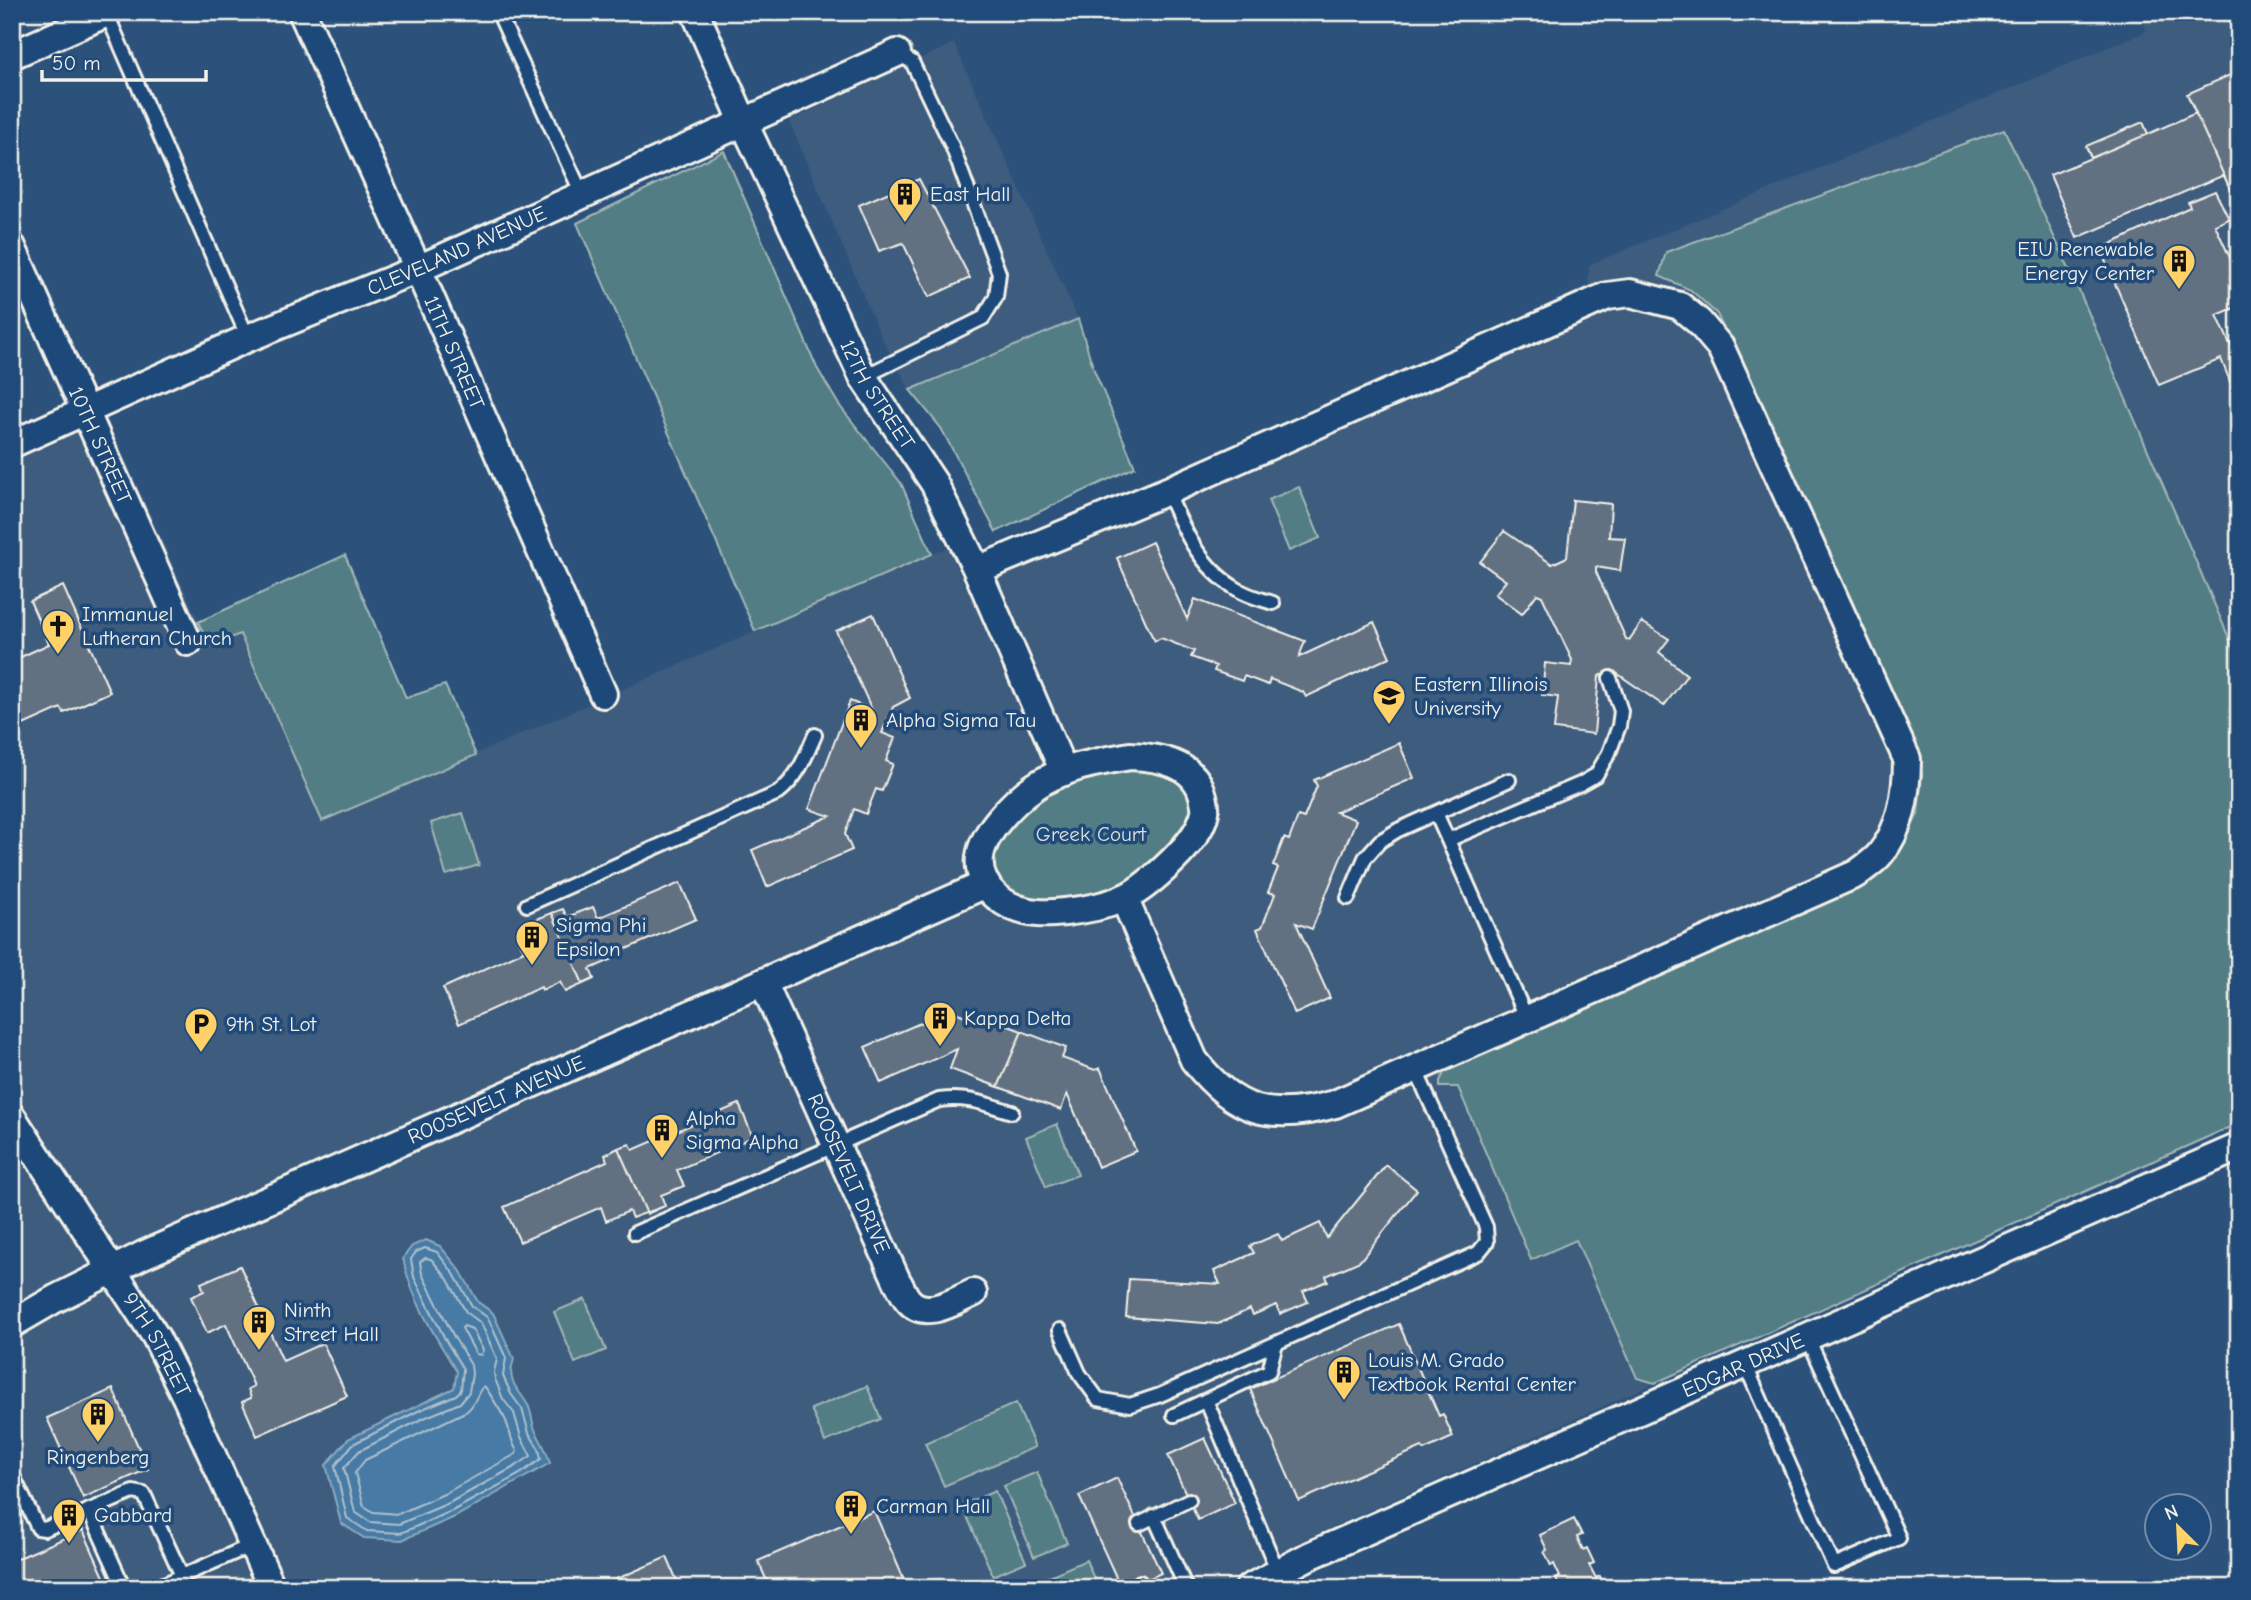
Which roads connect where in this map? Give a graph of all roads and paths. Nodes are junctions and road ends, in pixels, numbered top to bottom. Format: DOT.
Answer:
graph roads {
  1 [pos="302,12"];
  2 [pos="499,12"];
  3 [pos="695,12"];
  4 [pos="107,13"];
  5 [pos="897,53"];
  6 [pos="12,55"];
  7 [pos="743,121"];
  8 [pos="582,194"];
  9 [pos="12,247"];
  10 [pos="418,269"];
  11 [pos="248,338"];
  12 [pos="863,377"];
  13 [pos="85,411"];
  14 [pos="12,444"];
  15 [pos="1167,491"];
  16 [pos="977,570"];
  17 [pos="1273,603"];
  18 [pos="188,642"];
  19 [pos="1610,678"];
  20 [pos="603,694"];
  21 [pos="815,735"];
  22 [pos="1064,772"];
  23 [pos="1509,780"];
  24 [pos="1436,813"];
  25 [pos="1448,840"];
  26 [pos="986,884"];
  27 [pos="1124,898"];
  28 [pos="1348,898"];
  29 [pos="527,905"];
  30 [pos="763,982"];
  31 [pos="1527,1019"];
  32 [pos="1415,1068"];
  33 [pos="1012,1112"];
  34 [pos="12,1117"];
  35 [pos="836,1145"];
  36 [pos="2239,1147"];
  37 [pos="635,1233"];
  38 [pos="114,1270"];
  39 [pos="973,1293"];
  40 [pos="12,1324"];
  41 [pos="1060,1330"];
  42 [pos="1807,1336"];
  43 [pos="1276,1343"];
  44 [pos="1745,1363"];
  45 [pos="1206,1400"];
  46 [pos="1174,1415"];
  47 [pos="12,1474"];
  48 [pos="1189,1500"];
  49 [pos="89,1510"];
  50 [pos="1154,1516"];
  51 [pos="1139,1524"];
  52 [pos="251,1545"];
  53 [pos="1278,1572"];
  54 [pos="182,1576"];
  55 [pos="124,1588"];
  56 [pos="156,1588"];
  57 [pos="272,1588"];
  58 [pos="1186,1588"];
  59 [pos="1249,1588"];
  1 -- 10 [label="street, 11TH STREET"];
  2 -- 8 [label="lane"];
  3 -- 7 [label="street, 12TH STREET"];
  4 -- 6 [label="street"];
  4 -- 11 [label="lane"];
  5 -- 7 [label="street, CLEVELAND AVENUE"];
  5 -- 12 [label="lane"];
  7 -- 8 [label="street, CLEVELAND AVENUE"];
  7 -- 12 [label="street, 12TH STREET"];
  8 -- 10 [label="street, CLEVELAND AVENUE"];
  9 -- 13 [label="street, 10TH STREET"];
  10 -- 11 [label="street, CLEVELAND AVENUE"];
  10 -- 20 [label="street, 11TH STREET"];
  11 -- 13 [label="street, CLEVELAND AVENUE"];
  12 -- 16 [label="street, 12TH STREET"];
  13 -- 14 [label="street, CLEVELAND AVENUE"];
  13 -- 18 [label="street, 10TH STREET"];
  15 -- 16 [label="street"];
  15 -- 17 [label="lane"];
  15 -- 31 [label="street"];
  16 -- 22 [label="street, 12TH STREET"];
  19 -- 25 [label="lane"];
  21 -- 29 [label="lane"];
  22 -- 26 [label="street"];
  22 -- 27 [label="street"];
  23 -- 24 [label="lane"];
  24 -- 25 [label="lane"];
  24 -- 28 [label="lane"];
  25 -- 31 [label="lane"];
  26 -- 27 [label="street"];
  26 -- 30 [label="street, ROOSEVELT AVENUE"];
  27 -- 32 [label="street"];
  30 -- 35 [label="street, ROOSEVELT DRIVE"];
  30 -- 38 [label="street, ROOSEVELT AVENUE"];
  31 -- 32 [label="street"];
  32 -- 43 [label="lane"];
  33 -- 35 [label="lane"];
  34 -- 38 [label="street, 9TH STREET"];
  35 -- 37 [label="lane"];
  35 -- 39 [label="street, ROOSEVELT DRIVE"];
  36 -- 42 [label="street, EDGAR DRIVE"];
  38 -- 40 [label="street, ROOSEVELT AVENUE"];
  38 -- 52 [label="street, 9TH STREET"];
  41 -- 43 [label="lane"];
  42 -- 44 [label="street, EDGAR DRIVE"];
  42 -- 44 [label="lane"];
  43 -- 45 [label="lane"];
  44 -- 53 [label="street, EDGAR DRIVE"];
  45 -- 46 [label="lane"];
  45 -- 53 [label="lane"];
  47 -- 49 [label="lane"];
  48 -- 50 [label="lane"];
  49 -- 54 [label="lane"];
  49 -- 55 [label="lane"];
  50 -- 51 [label="lane"];
  50 -- 58 [label="lane"];
  52 -- 54 [label="lane"];
  52 -- 57 [label="street, 9TH STREET"];
  53 -- 59 [label="street, EDGAR DRIVE"];
  54 -- 56 [label="lane"];
}
